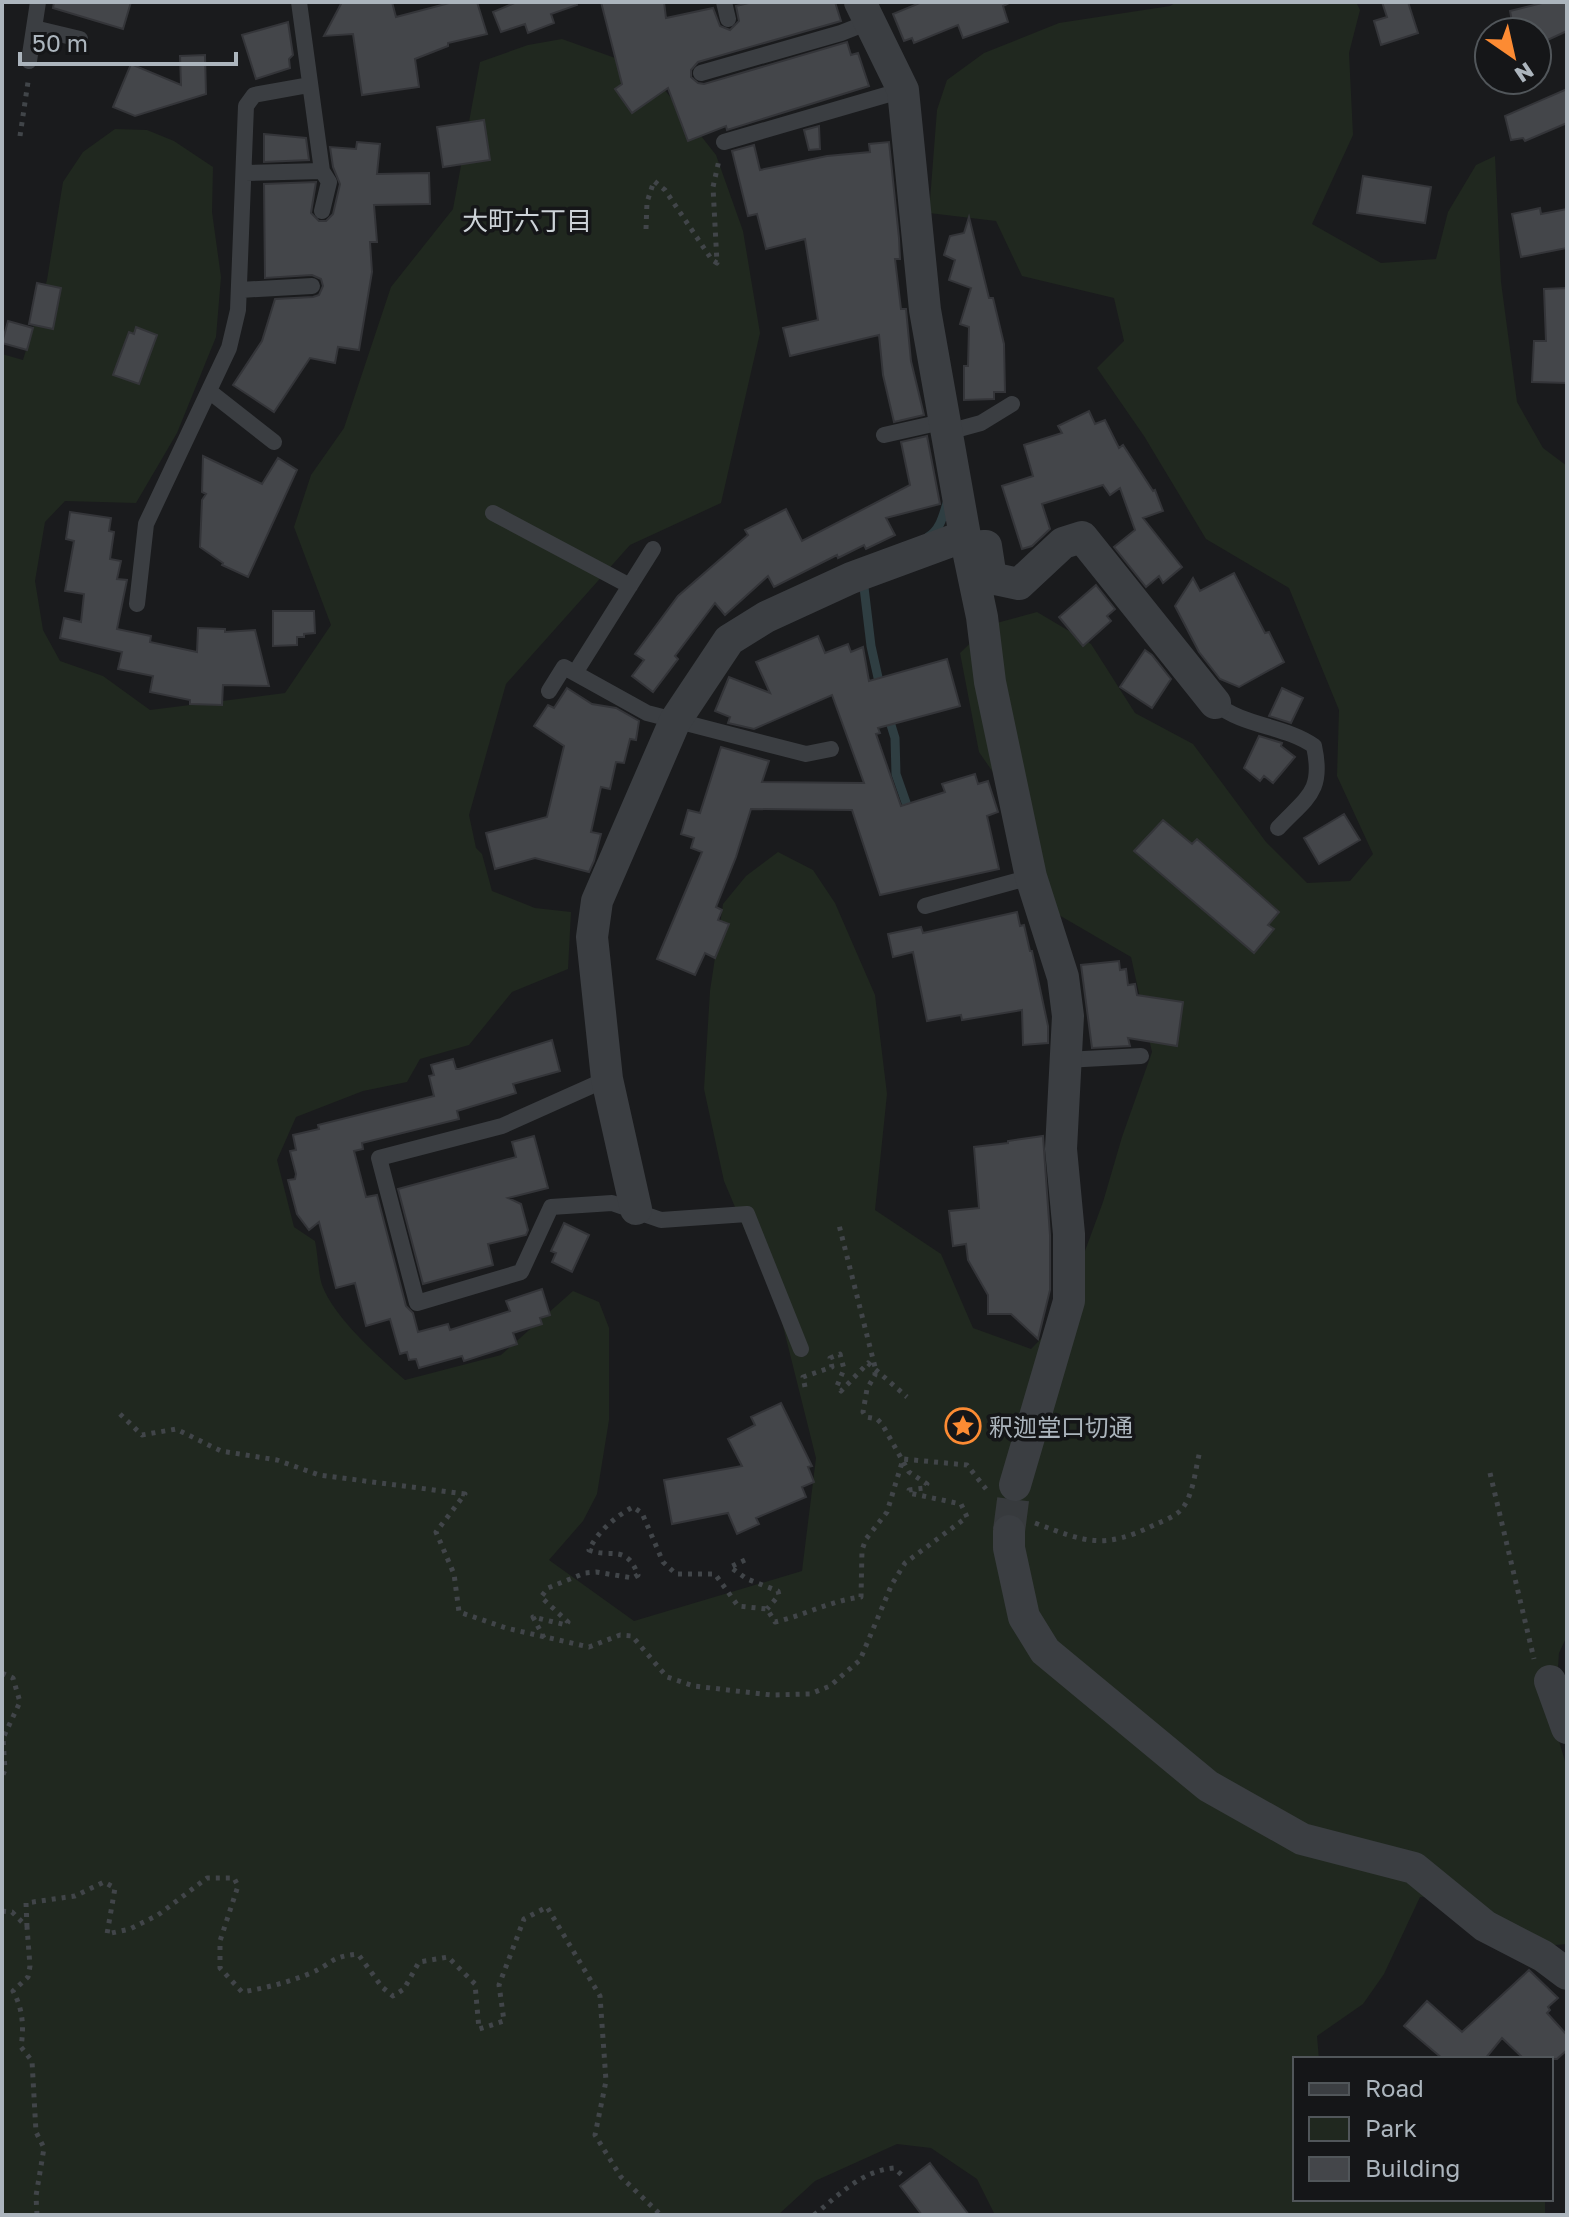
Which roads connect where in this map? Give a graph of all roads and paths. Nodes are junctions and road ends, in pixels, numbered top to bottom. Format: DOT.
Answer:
graph roads {
  1 [pos="38,2"];
  2 [pos="299,2"];
  3 [pos="724,2"];
  4 [pos="864,12"];
  5 [pos="728,19"];
  6 [pos="34,28"];
  7 [pos="80,39"];
  8 [pos="29,61"];
  9 [pos="701,73"];
  10 [pos="309,85"];
  11 [pos="903,90"];
  12 [pos="20,136"];
  13 [pos="724,142"];
  14 [pos="322,171"];
  15 [pos="245,173"];
  16 [pos="322,211"];
  17 [pos="646,229"];
  18 [pos="312,286"];
  19 [pos="240,290"];
  20 [pos="209,391"];
  21 [pos="1012,404"];
  22 [pos="947,426"];
  23 [pos="884,435"];
  24 [pos="274,442"];
  25 [pos="493,513"];
  26 [pos="966,543"];
  27 [pos="653,549"];
  28 [pos="630,586"];
  29 [pos="137,604"];
  30 [pos="575,673"];
  31 [pos="549,691"];
  32 [pos="1215,703"];
  33 [pos="675,721"];
  34 [pos="831,749"];
  35 [pos="1278,828"];
  36 [pos="1031,877"];
  37 [pos="925,906"];
  38 [pos="1141,1056"];
  39 [pos="1065,1060"];
  40 [pos="607,1079"];
  41 [pos="636,1209"];
  42 [pos="838,1221"];
  43 [pos="801,1349"];
  44 [pos="875,1367"];
  45 [pos="805,1387"];
  46 [pos="907,1397"];
  47 [pos="120,1414"];
  48 [pos="1200,1451"];
  49 [pos="903,1459"];
  50 [pos="1490,1473"];
  51 [pos="1003,1491"];
  52 [pos="1015,1525"];
  53 [pos="745,1560"];
  54 [pos="767,1609"];
  55 [pos="545,1639"];
  56 [pos="2,1673"];
  57 [pos="1550,1681"];
  58 [pos="1567,1728"];
  59 [pos="2,1777"];
  60 [pos="2,1911"];
  61 [pos="27,1927"];
  62 [pos="1567,1974"];
  63 [pos="903,2176"];
  64 [pos="37,2215"];
  65 [pos="661,2215"];
  66 [pos="814,2215"];
  1 -- 6 [label="lane"];
  2 -- 10 [label="lane"];
  3 -- 5 [label="lane"];
  4 -- 9 [label="lane"];
  4 -- 11 [label="street"];
  6 -- 7 [label="lane"];
  6 -- 8 [label="lane"];
  8 -- 12 [label="path"];
  10 -- 14 [label="lane"];
  10 -- 15 [label="lane"];
  11 -- 13 [label="lane"];
  11 -- 22 [label="street"];
  13 -- 17 [label="path"];
  14 -- 15 [label="lane"];
  14 -- 16 [label="lane"];
  15 -- 19 [label="lane"];
  18 -- 19 [label="lane"];
  19 -- 20 [label="lane"];
  20 -- 24 [label="lane"];
  20 -- 29 [label="lane"];
  21 -- 22 [label="lane"];
  22 -- 23 [label="lane"];
  22 -- 26 [label="street"];
  25 -- 28 [label="lane"];
  26 -- 32 [label="street"];
  26 -- 33 [label="street"];
  26 -- 36 [label="street"];
  27 -- 28 [label="lane"];
  28 -- 30 [label="lane"];
  30 -- 31 [label="lane"];
  30 -- 33 [label="lane"];
  32 -- 35 [label="lane"];
  33 -- 34 [label="lane"];
  33 -- 40 [label="street"];
  36 -- 37 [label="lane"];
  36 -- 39 [label="street"];
  38 -- 39 [label="lane"];
  39 -- 51 [label="street"];
  40 -- 41 [label="street"];
  40 -- 41 [label="lane"];
  41 -- 43 [label="lane"];
  42 -- 44 [label="path"];
  44 -- 45 [label="path"];
  44 -- 46 [label="path"];
  44 -- 49 [label="path"];
  47 -- 55 [label="path"];
  48 -- 52 [label="path"];
  49 -- 51 [label="path"];
  49 -- 54 [label="path"];
  49 -- 55 [label="path"];
  50 -- 57 [label="path"];
  52 -- 62 [label="street"];
  53 -- 54 [label="path"];
  54 -- 55 [label="path"];
  56 -- 59 [label="path"];
  57 -- 58 [label="street"];
  60 -- 61 [label="path"];
  61 -- 64 [label="path"];
  61 -- 65 [label="path"];
  63 -- 66 [label="path"];
}
